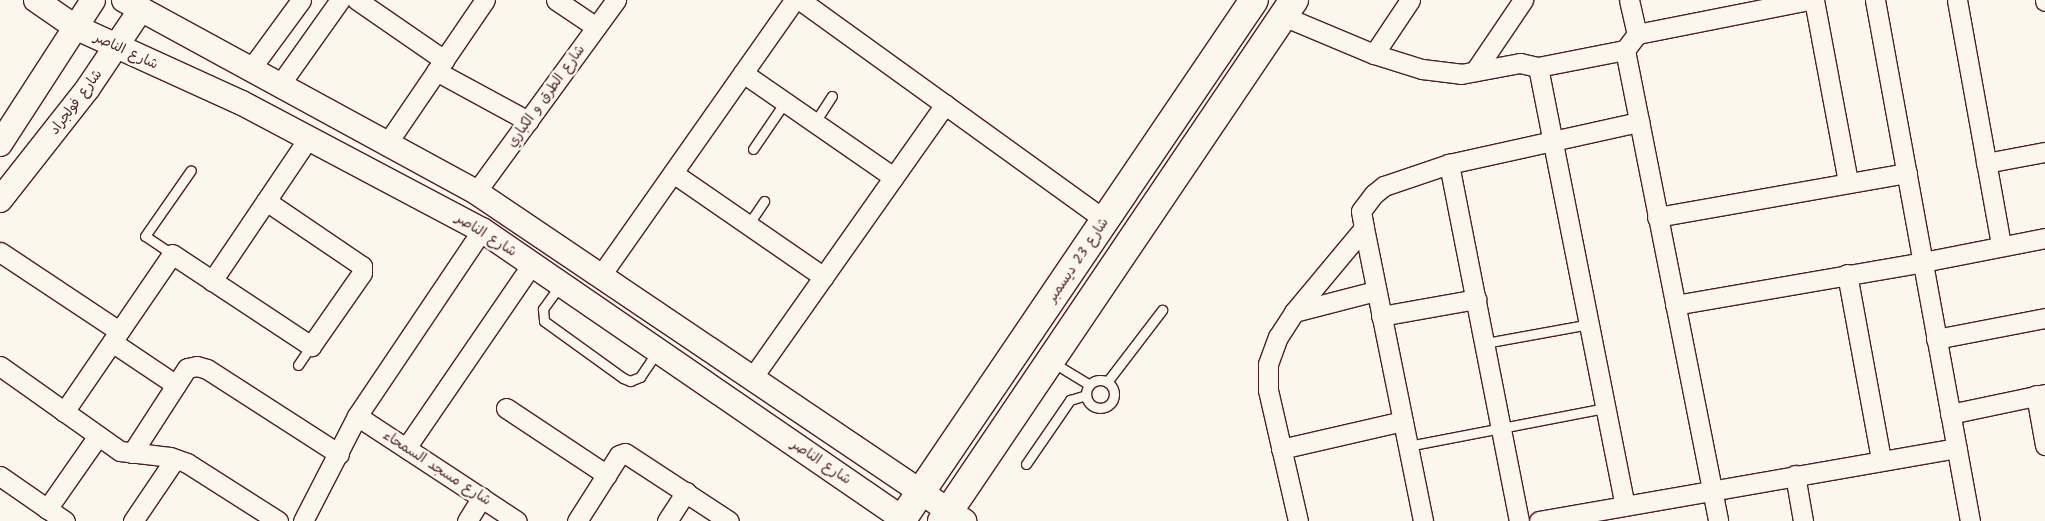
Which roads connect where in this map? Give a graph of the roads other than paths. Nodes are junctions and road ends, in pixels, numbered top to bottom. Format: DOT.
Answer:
graph roads {
  1 [pos="36,0"];
  2 [pos="93,0"];
  3 [pos="301,0"];
  4 [pos="340,0"];
  5 [pos="357,0"];
  6 [pos="485,0"];
  7 [pos="556,0"];
  8 [pos="616,0"];
  9 [pos="794,0"];
  10 [pos="800,0"];
  11 [pos="1254,0"];
  12 [pos="1410,0"];
  13 [pos="1524,0"];
  14 [pos="1629,0"];
  15 [pos="1809,0"];
  16 [pos="1814,0"];
  17 [pos="1875,0"];
  18 [pos="1957,0"];
  19 [pos="137,3"];
  20 [pos="1289,8"];
  21 [pos="75,27"];
  22 [pos="596,27"];
  23 [pos="1637,34"];
  24 [pos="116,48"];
  25 [pos="1625,50"];
  26 [pos="1374,54"];
  27 [pos="440,66"];
  28 [pos="252,67"];
  29 [pos="1538,68"];
  30 [pos="1476,71"];
  31 [pos="743,73"];
  32 [pos="281,83"];
  33 [pos="832,96"];
  34 [pos="785,102"];
  35 [pos="945,104"];
  36 [pos="528,121"];
  37 [pos="815,122"];
  38 [pos="1639,122"];
  39 [pos="309,137"];
  40 [pos="1552,140"];
  41 [pos="388,142"];
  42 [pos="0,144"];
  43 [pos="753,149"];
  44 [pos="2045,152"];
  45 [pos="1986,163"];
  46 [pos="1449,164"];
  47 [pos="191,170"];
  48 [pos="673,173"];
  49 [pos="1907,173"];
  50 [pos="893,177"];
  51 [pos="1848,182"];
  52 [pos="476,192"];
  53 [pos="0,200"];
  54 [pos="266,201"];
  55 [pos="764,201"];
  56 [pos="1657,217"];
  57 [pos="1105,220"];
  58 [pos="748,225"];
  59 [pos="1364,228"];
  60 [pos="482,230"];
  61 [pos="2045,238"];
  62 [pos="2001,245"];
  63 [pos="0,252"];
  64 [pos="172,254"];
  65 [pos="1923,262"];
  66 [pos="532,264"];
  67 [pos="1847,274"];
  68 [pos="601,275"];
  69 [pos="824,276"];
  70 [pos="212,281"];
  71 [pos="561,284"];
  72 [pos="1375,291"];
  73 [pos="1476,299"];
  74 [pos="1675,305"];
  75 [pos="1162,310"];
  76 [pos="1294,312"];
  77 [pos="1381,316"];
  78 [pos="2045,318"];
  79 [pos="1590,324"];
  80 [pos="116,337"];
  81 [pos="1936,339"];
  82 [pos="1485,343"];
  83 [pos="311,346"];
  84 [pos="658,351"];
  85 [pos="1050,361"];
  86 [pos="298,365"];
  87 [pos="0,366"];
  88 [pos="752,378"];
  89 [pos="1107,382"];
  90 [pos="176,385"];
  91 [pos="1090,385"];
  92 [pos="1086,395"];
  93 [pos="2041,395"];
  94 [pos="506,408"];
  95 [pos="1606,408"];
  96 [pos="64,412"];
  97 [pos="1950,414"];
  98 [pos="357,416"];
  99 [pos="1403,421"];
  100 [pos="1501,428"];
  101 [pos="98,436"];
  102 [pos="2045,445"];
  103 [pos="1408,446"];
  104 [pos="406,448"];
  105 [pos="1957,448"];
  106 [pos="1281,449"];
  107 [pos="132,453"];
  108 [pos="339,454"];
  109 [pos="175,458"];
  110 [pos="1881,460"];
  111 [pos="1026,464"];
  112 [pos="607,474"];
  113 [pos="1795,475"];
  114 [pos="0,476"];
  115 [pos="1712,490"];
  116 [pos="686,492"];
  117 [pos="921,492"];
  118 [pos="482,497"];
  119 [pos="1625,505"];
  120 [pos="47,509"];
  121 [pos="951,518"];
  122 [pos="903,520"];
  123 [pos="65,521"];
  124 [pos="133,521"];
  125 [pos="278,521"];
  126 [pos="303,521"];
  127 [pos="467,521"];
  128 [pos="517,521"];
  129 [pos="577,521"];
  130 [pos="667,521"];
  131 [pos="729,521"];
  132 [pos="1298,521"];
  133 [pos="1423,521"];
  134 [pos="1519,521"];
  135 [pos="1540,521"];
  136 [pos="1718,521"];
  137 [pos="1803,521"];
  138 [pos="1970,521"];
  1 -- 21 [label="street, شارع الناصر"];
  2 -- 21 [label="street"];
  3 -- 28 [label="street"];
  4 -- 32 [label="street"];
  5 -- 27 [label="street"];
  6 -- 27 [label="street"];
  7 -- 22 [label="street"];
  8 -- 22 [label="street, شارع الطرق و الكباري"];
  9 -- 31 [label="street"];
  10 -- 35 [label="street"];
  11 -- 57 [label="main road, شارع 23 ديسمبر"];
  12 -- 26 [label="street"];
  13 -- 30 [label="street"];
  14 -- 23 [label="street"];
  15 -- 23 [label="street"];
  16 -- 51 [label="street"];
  17 -- 49 [label="street"];
  18 -- 45 [label="street"];
  19 -- 24 [label="street, شارع فولجراد"];
  19 -- 28 [label="street"];
  20 -- 26 [label="street"];
  20 -- 85 [label="main road"];
  21 -- 24 [label="street, شارع الناصر"];
  21 -- 42 [label="street"];
  22 -- 36 [label="street, شارع الطرق و الكباري"];
  23 -- 25 [label="street"];
  24 -- 39 [label="street, شارع الناصر"];
  24 -- 53 [label="street, شارع فولجراد"];
  25 -- 29 [label="street"];
  25 -- 38 [label="street"];
  26 -- 30 [label="street"];
  27 -- 36 [label="street"];
  27 -- 41 [label="street"];
  28 -- 32 [label="street"];
  29 -- 30 [label="street"];
  29 -- 40 [label="street"];
  31 -- 34 [label="street"];
  31 -- 48 [label="street"];
  32 -- 41 [label="street"];
  33 -- 37 [label="lane"];
  34 -- 37 [label="street"];
  34 -- 43 [label="lane"];
  35 -- 50 [label="street"];
  35 -- 57 [label="street"];
  36 -- 52 [label="street, شارع الطرق و الكباري"];
  37 -- 50 [label="street"];
  38 -- 40 [label="street"];
  38 -- 56 [label="street"];
  39 -- 54 [label="street"];
  39 -- 60 [label="street, شارع الناصر"];
  40 -- 46 [label="street"];
  40 -- 79 [label="street"];
  41 -- 52 [label="street"];
  44 -- 45 [label="street"];
  45 -- 62 [label="street"];
  46 -- 59 [label="street"];
  46 -- 73 [label="street"];
  47 -- 64 [label="lane"];
  48 -- 58 [label="street"];
  48 -- 68 [label="street"];
  49 -- 51 [label="street"];
  49 -- 65 [label="street"];
  50 -- 69 [label="street"];
  51 -- 56 [label="street"];
  52 -- 68 [label="street"];
  54 -- 70 [label="street"];
  54 -- 83 [label="street"];
  55 -- 58 [label="lane"];
  56 -- 74 [label="street"];
  57 -- 117 [label="main road, شارع 23 ديسمبر"];
  58 -- 69 [label="street"];
  59 -- 72 [label="street"];
  59 -- 76 [label="street"];
  60 -- 66 [label="street, شارع الناصر"];
  60 -- 98 [label="street"];
  61 -- 62 [label="street"];
  62 -- 65 [label="street"];
  63 -- 80 [label="street"];
  64 -- 70 [label="street"];
  64 -- 80 [label="street"];
  65 -- 67 [label="street"];
  65 -- 81 [label="street"];
  66 -- 71 [label="street, شارع الناصر"];
  66 -- 104 [label="street"];
  67 -- 74 [label="street"];
  67 -- 110 [label="street"];
  68 -- 88 [label="street"];
  69 -- 88 [label="street"];
  70 -- 83 [label="street"];
  71 -- 84 [label="street, شارع الناصر"];
  71 -- 84 [label="lane"];
  72 -- 76 [label="street"];
  72 -- 77 [label="street"];
  73 -- 77 [label="street"];
  73 -- 82 [label="street"];
  74 -- 115 [label="street"];
  75 -- 89 [label="lane"];
  76 -- 106 [label="street"];
  77 -- 99 [label="street"];
  78 -- 81 [label="street"];
  79 -- 82 [label="lane"];
  79 -- 95 [label="street"];
  80 -- 90 [label="street"];
  80 -- 96 [label="street"];
  81 -- 97 [label="street"];
  82 -- 100 [label="street"];
  83 -- 86 [label="lane"];
  84 -- 122 [label="street, شارع الناصر"];
  85 -- 91 [label="lane"];
  85 -- 121 [label="main road"];
  87 -- 96 [label="street"];
  88 -- 117 [label="street"];
  89 -- 91 [label="lane"];
  89 -- 92 [label="lane"];
  90 -- 107 [label="street"];
  90 -- 108 [label="street"];
  91 -- 92 [label="lane"];
  92 -- 111 [label="lane"];
  93 -- 97 [label="street"];
  93 -- 102 [label="street"];
  94 -- 112 [label="street"];
  95 -- 100 [label="lane"];
  95 -- 119 [label="street"];
  96 -- 101 [label="street"];
  97 -- 105 [label="street"];
  98 -- 104 [label="street, شارع مسجد السمحاء"];
  98 -- 108 [label="street"];
  99 -- 103 [label="street"];
  99 -- 106 [label="street"];
  100 -- 103 [label="lane"];
  100 -- 134 [label="street"];
  101 -- 107 [label="street"];
  101 -- 120 [label="street"];
  103 -- 133 [label="street"];
  104 -- 118 [label="street, شارع مسجد السمحاء"];
  105 -- 110 [label="street"];
  105 -- 138 [label="street"];
  106 -- 132 [label="street"];
  107 -- 109 [label="street"];
  108 -- 126 [label="street"];
  109 -- 124 [label="street"];
  109 -- 125 [label="street"];
  110 -- 113 [label="street"];
  112 -- 116 [label="street"];
  112 -- 129 [label="street"];
  113 -- 115 [label="street"];
  113 -- 137 [label="street"];
  114 -- 120 [label="street"];
  115 -- 119 [label="street"];
  115 -- 136 [label="street"];
  116 -- 130 [label="street"];
  116 -- 131 [label="street"];
  117 -- 121 [label="street"];
  117 -- 122 [label="main road, شارع 23 ديسمبر"];
  118 -- 127 [label="street"];
  118 -- 128 [label="street, شارع مسجد السمحاء"];
  119 -- 135 [label="street"];
  120 -- 123 [label="street"];
}
